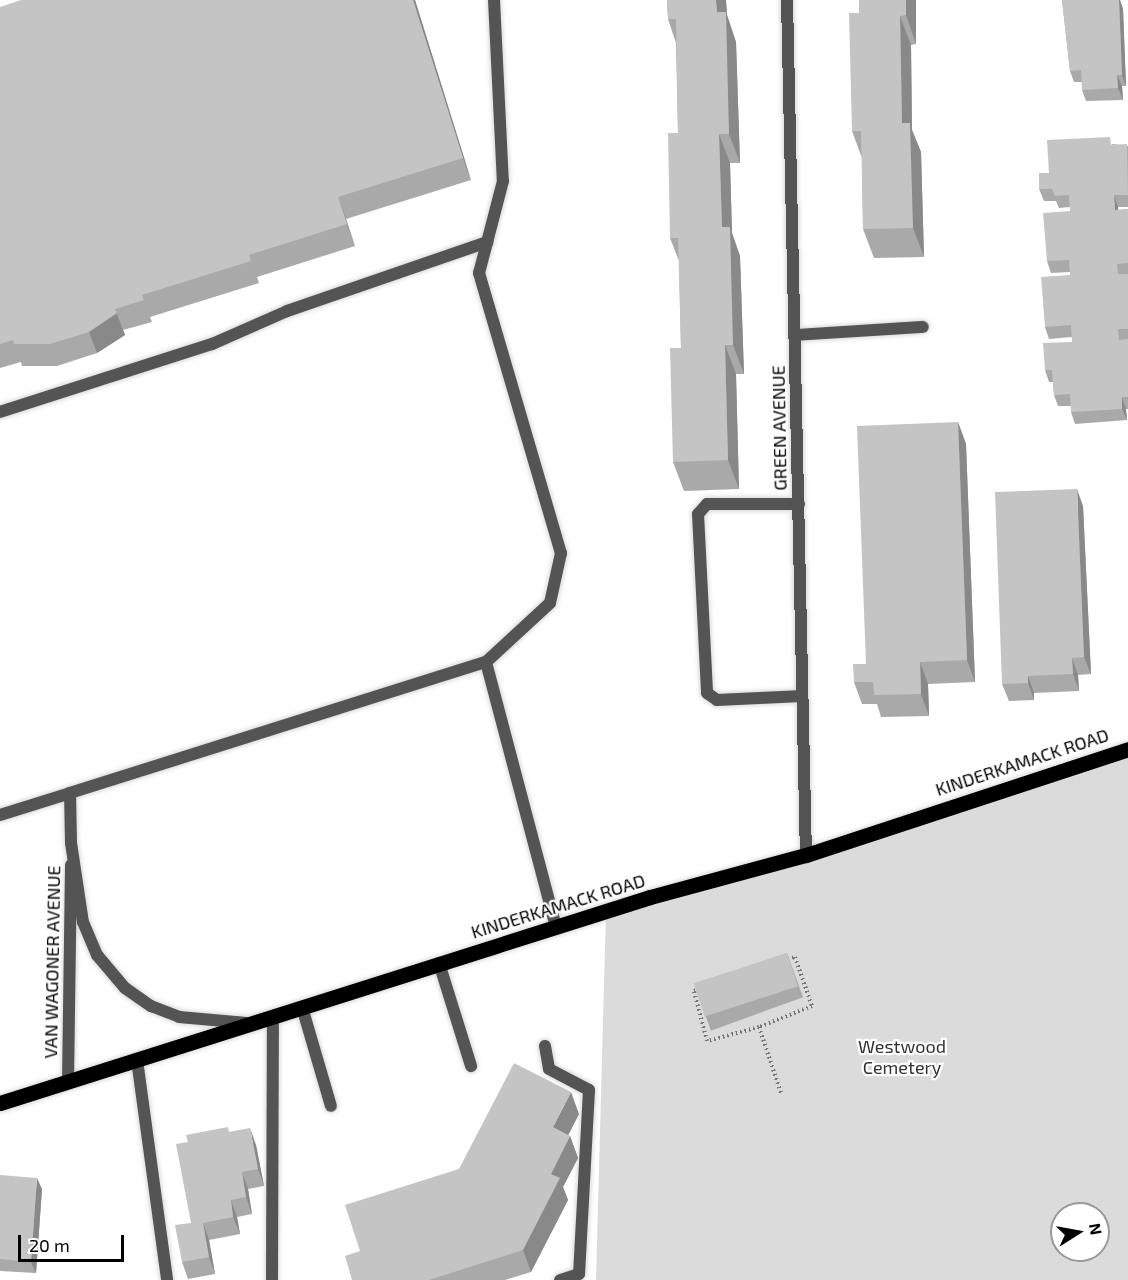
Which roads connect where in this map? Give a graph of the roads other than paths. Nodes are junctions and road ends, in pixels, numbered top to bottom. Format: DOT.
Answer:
graph roads {
  1 [pos="494,0"];
  2 [pos="787,0"];
  3 [pos="488,242"];
  4 [pos="923,327"];
  5 [pos="795,335"];
  6 [pos="0,412"];
  7 [pos="799,504"];
  8 [pos="486,662"];
  9 [pos="802,696"];
  10 [pos="1128,749"];
  11 [pos="70,793"];
  12 [pos="0,815"];
  13 [pos="71,843"];
  14 [pos="806,855"];
  15 [pos="556,927"];
  16 [pos="439,963"];
  17 [pos="302,1007"];
  18 [pos="273,1017"];
  19 [pos="251,1023"];
  20 [pos="545,1046"];
  21 [pos="137,1060"];
  22 [pos="471,1066"];
  23 [pos="68,1082"];
  24 [pos="0,1103"];
  25 [pos="330,1106"];
  26 [pos="167,1280"];
  27 [pos="272,1280"];
  28 [pos="560,1280"];
  1 -- 3 [label="street"];
  2 -- 5 [label="street, GREEN AVENUE"];
  3 -- 6 [label="street"];
  3 -- 8 [label="street"];
  4 -- 5 [label="street"];
  5 -- 7 [label="street, GREEN AVENUE"];
  7 -- 9 [label="street, GREEN AVENUE"];
  7 -- 9 [label="street"];
  8 -- 11 [label="street"];
  8 -- 15 [label="street"];
  9 -- 14 [label="street, GREEN AVENUE"];
  10 -- 14 [label="main road, KINDERKAMACK ROAD"];
  11 -- 12 [label="street"];
  11 -- 13 [label="street"];
  13 -- 19 [label="street"];
  13 -- 23 [label="street, VAN WAGONER AVENUE"];
  14 -- 15 [label="main road, KINDERKAMACK ROAD"];
  15 -- 16 [label="main road, KINDERKAMACK ROAD"];
  16 -- 17 [label="main road, KINDERKAMACK ROAD"];
  16 -- 22 [label="street"];
  17 -- 18 [label="main road, KINDERKAMACK ROAD"];
  17 -- 25 [label="street"];
  18 -- 19 [label="main road, KINDERKAMACK ROAD"];
  18 -- 27 [label="street"];
  19 -- 21 [label="main road, KINDERKAMACK ROAD"];
  20 -- 28 [label="street"];
  21 -- 23 [label="main road, KINDERKAMACK ROAD"];
  21 -- 26 [label="street"];
  23 -- 24 [label="main road, KINDERKAMACK ROAD"];
}
